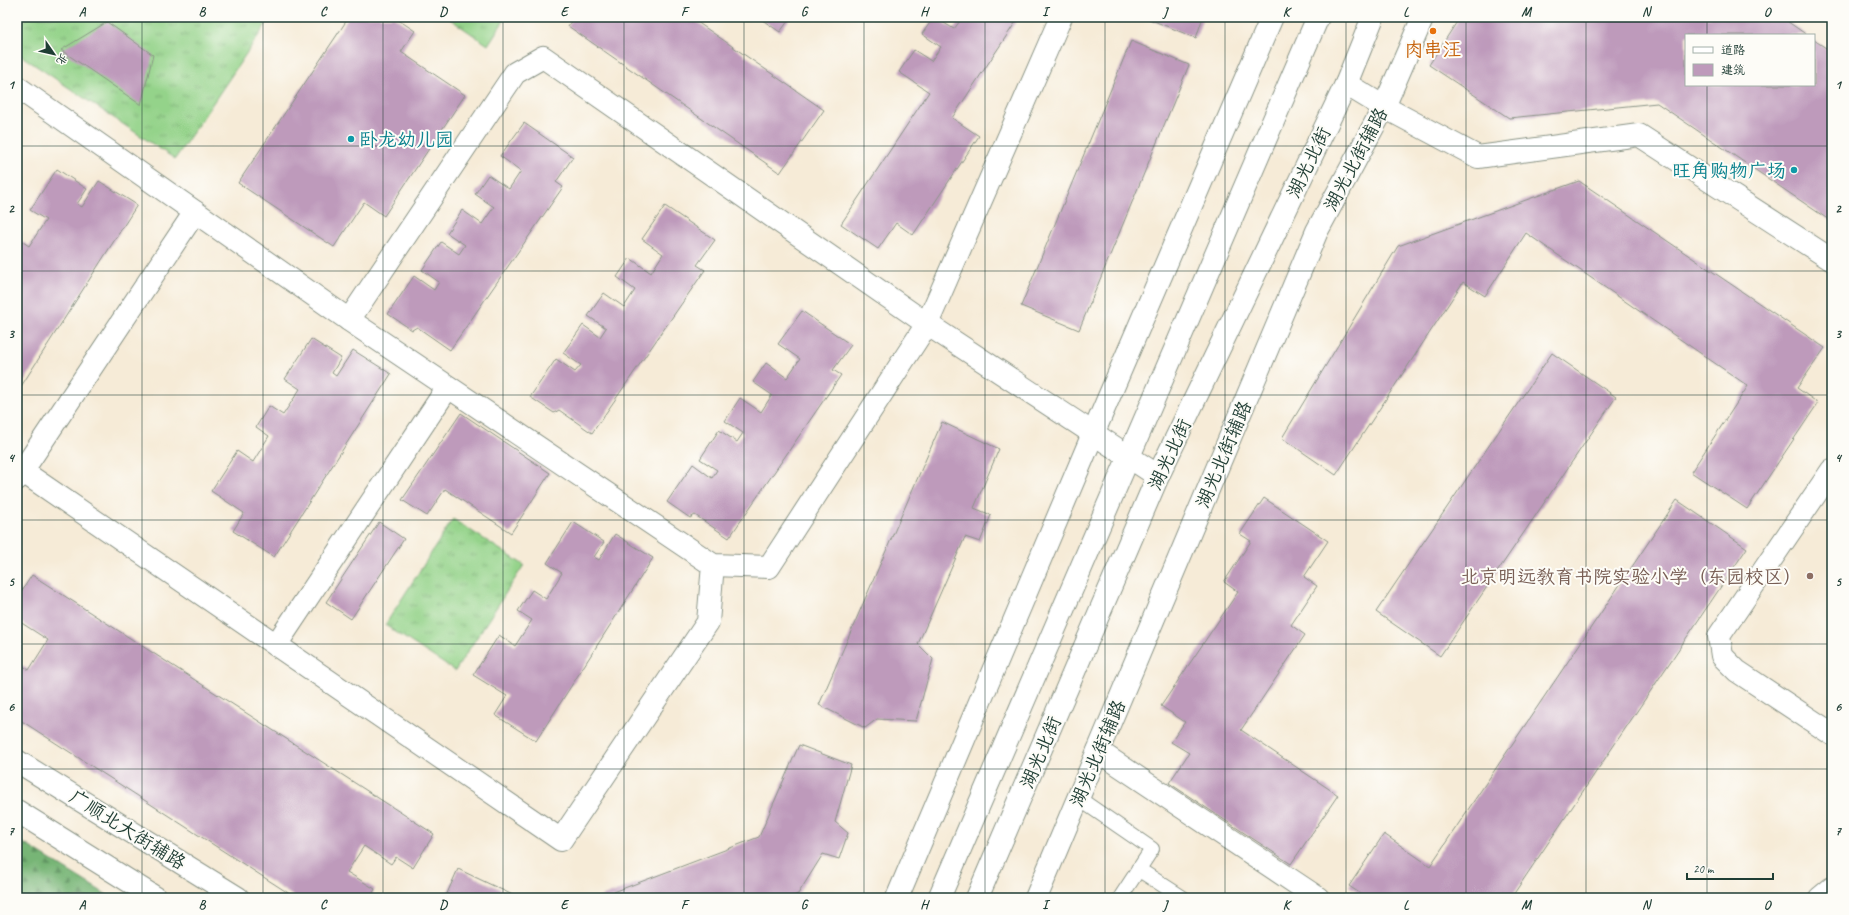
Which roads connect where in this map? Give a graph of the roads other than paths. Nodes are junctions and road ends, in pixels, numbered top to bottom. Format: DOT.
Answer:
graph roads {
  1 [pos="1061,17"];
  2 [pos="1272,17"];
  3 [pos="1318,17"];
  4 [pos="1373,17"];
  5 [pos="1423,17"];
  6 [pos="1346,84"];
  7 [pos="17,87"];
  8 [pos="1384,107"];
  9 [pos="195,212"];
  10 [pos="1832,260"];
  11 [pos="349,320"];
  12 [pos="926,324"];
  13 [pos="448,387"];
  14 [pos="1093,434"];
  15 [pos="1127,457"];
  16 [pos="1832,470"];
  17 [pos="20,475"];
  18 [pos="1158,476"];
  19 [pos="713,565"];
  20 [pos="276,645"];
  21 [pos="1832,734"];
  22 [pos="1098,750"];
  23 [pos="17,761"];
  24 [pos="1078,798"];
  25 [pos="17,811"];
  26 [pos="1138,869"];
  27 [pos="1832,888"];
  28 [pos="156,898"];
  29 [pos="238,898"];
  30 [pos="897,898"];
  31 [pos="939,898"];
  32 [pos="978,898"];
  33 [pos="1036,898"];
  34 [pos="1120,898"];
  35 [pos="1183,898"];
  36 [pos="1318,898"];
  37 [pos="1820,898"];
  1 -- 12 [label="street"];
  2 -- 14 [label="street"];
  3 -- 15 [label="street, 湖光北街"];
  4 -- 6 [label="street, 湖光北街"];
  5 -- 8 [label="street, 湖光北街辅路"];
  6 -- 8 [label="street"];
  6 -- 18 [label="street, 湖光北街"];
  7 -- 9 [label="street"];
  8 -- 10 [label="street"];
  8 -- 22 [label="street, 湖光北街辅路"];
  9 -- 11 [label="street"];
  9 -- 17 [label="street"];
  11 -- 12 [label="street"];
  11 -- 13 [label="street"];
  12 -- 14 [label="street"];
  12 -- 19 [label="street"];
  13 -- 19 [label="street"];
  13 -- 20 [label="street"];
  14 -- 15 [label="street"];
  14 -- 30 [label="street"];
  15 -- 18 [label="street"];
  15 -- 31 [label="street, 湖光北街"];
  16 -- 21 [label="street"];
  17 -- 20 [label="street"];
  18 -- 32 [label="street, 湖光北街"];
  19 -- 20 [label="street"];
  22 -- 24 [label="street, 湖光北街辅路"];
  22 -- 36 [label="street"];
  23 -- 29 [label="street, 广顺北大街辅路"];
  24 -- 26 [label="lane"];
  24 -- 33 [label="street, 湖光北街辅路"];
  25 -- 28 [label="street"];
  26 -- 34 [label="lane"];
  26 -- 35 [label="lane"];
  27 -- 37 [label="street"];
}
